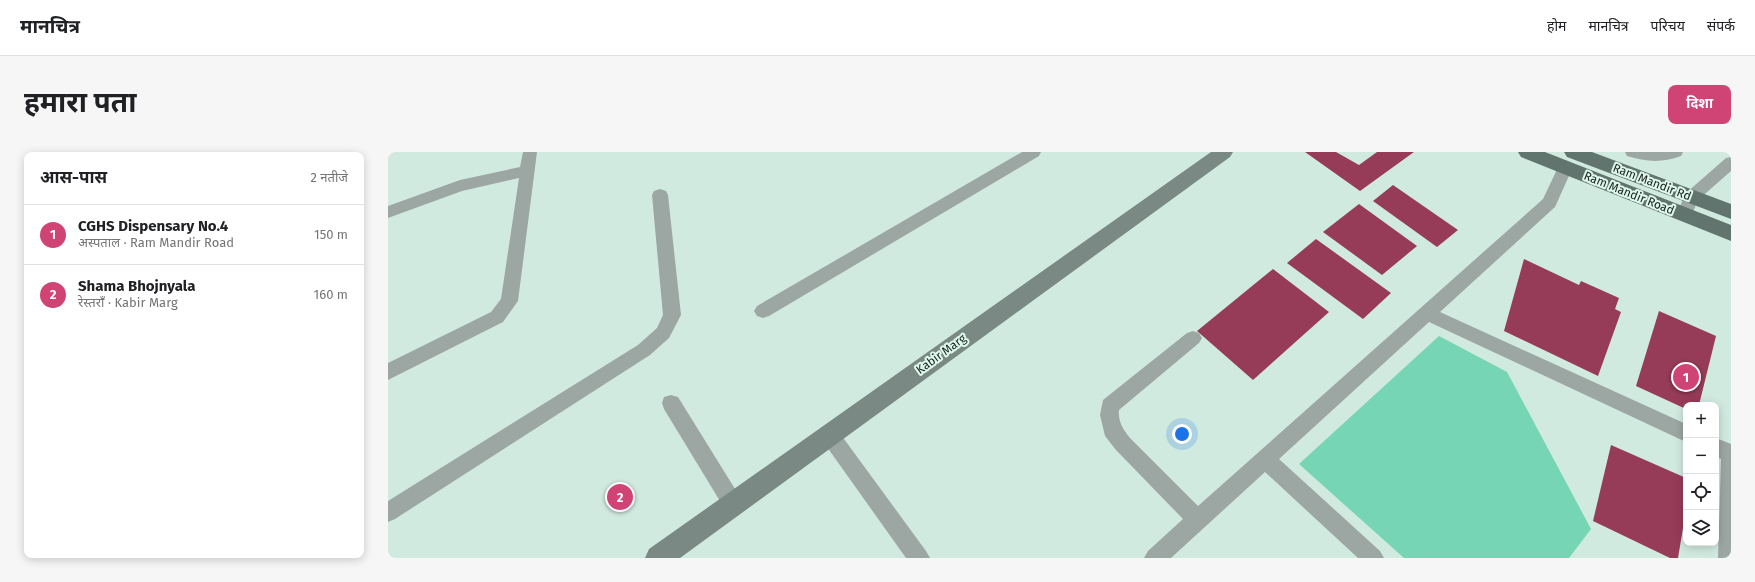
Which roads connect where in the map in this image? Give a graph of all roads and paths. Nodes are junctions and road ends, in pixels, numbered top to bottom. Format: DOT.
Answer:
graph roads {
  1 [pos="530,152"];
  2 [pos="1034,152"];
  3 [pos="1224,152"];
  4 [pos="1527,152"];
  5 [pos="1632,152"];
  6 [pos="1676,152"];
  7 [pos="1019,156"];
  8 [pos="1569,159"];
  9 [pos="1731,162"];
  10 [pos="527,171"];
  11 [pos="660,195"];
  12 [pos="1692,197"];
  13 [pos="388,212"];
  14 [pos="1731,212"];
  15 [pos="1684,215"];
  16 [pos="1731,233"];
  17 [pos="763,311"];
  18 [pos="1426,313"];
  19 [pos="1193,338"];
  20 [pos="388,372"];
  21 [pos="671,403"];
  22 [pos="1683,432"];
  23 [pos="829,434"];
  24 [pos="1719,448"];
  25 [pos="1731,454"];
  26 [pos="1265,459"];
  27 [pos="733,504"];
  28 [pos="388,512"];
  29 [pos="1198,520"];
  30 [pos="669,555"];
  31 [pos="919,558"];
  32 [pos="1155,558"];
  33 [pos="1373,558"];
  34 [pos="1729,558"];
  1 -- 10 [label="street"];
  2 -- 7 [label="street"];
  3 -- 23 [label="street, Kabir Marg"];
  4 -- 8 [label="main road, Ram Mandir Road"];
  5 -- 6 [label="street"];
  7 -- 17 [label="street"];
  8 -- 12 [label="main road, Ram Mandir Rd"];
  8 -- 15 [label="main road, Ram Mandir Road"];
  8 -- 18 [label="street"];
  9 -- 12 [label="street"];
  10 -- 13 [label="street"];
  10 -- 20 [label="street"];
  11 -- 28 [label="street"];
  12 -- 14 [label="main road, Ram Mandir Rd"];
  12 -- 15 [label="street"];
  15 -- 16 [label="main road, Ram Mandir Road"];
  18 -- 22 [label="street"];
  18 -- 26 [label="street"];
  19 -- 29 [label="street"];
  21 -- 27 [label="street"];
  23 -- 27 [label="street, Kabir Marg"];
  23 -- 31 [label="street"];
  24 -- 25 [label="street"];
  25 -- 34 [label="street"];
  26 -- 29 [label="street"];
  26 -- 33 [label="street"];
  27 -- 30 [label="street, Kabir Marg"];
  29 -- 32 [label="street"];
}
